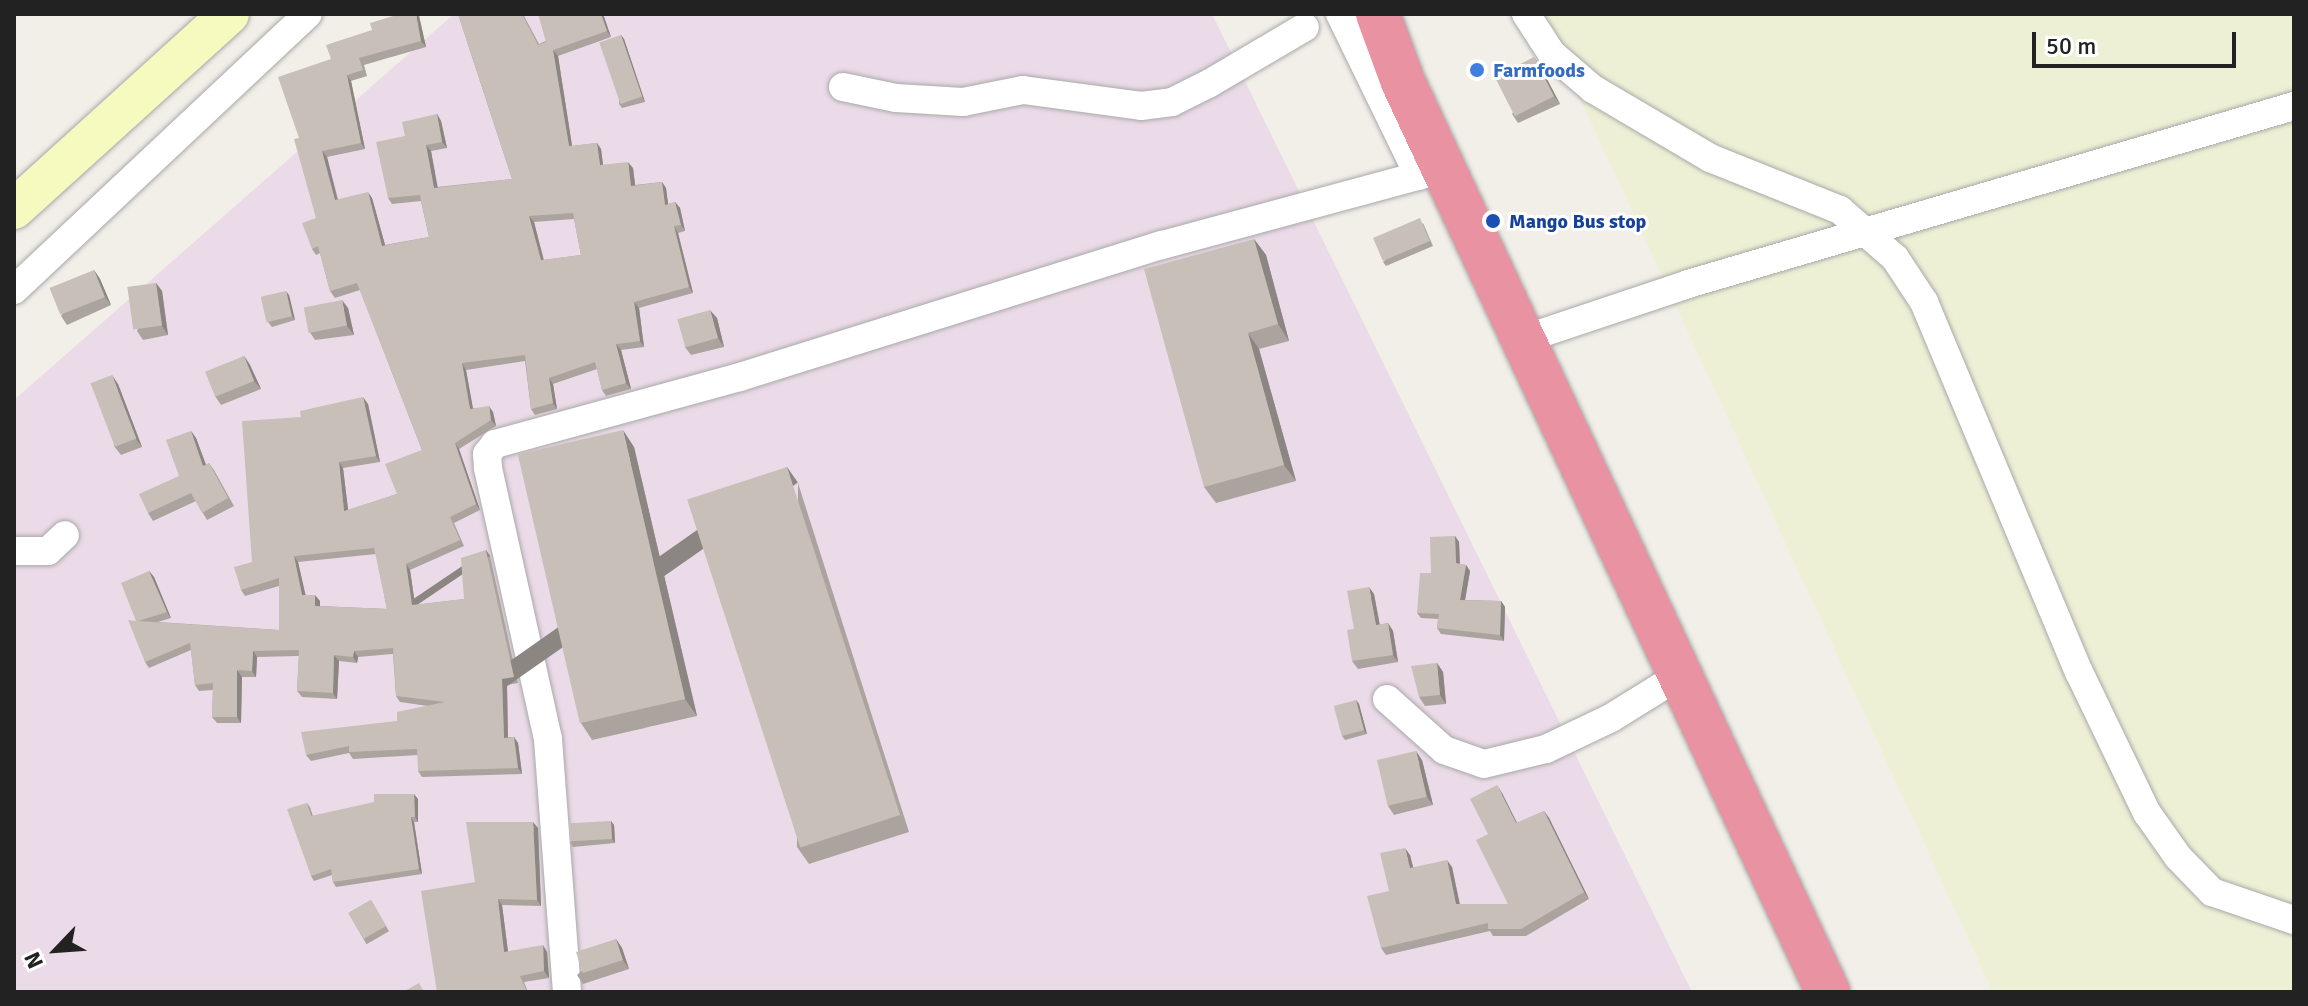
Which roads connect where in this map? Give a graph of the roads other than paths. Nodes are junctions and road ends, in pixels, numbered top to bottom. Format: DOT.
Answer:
graph roads {
  1 [pos="229,14"];
  2 [pos="308,14"];
  3 [pos="1340,14"];
  4 [pos="1363,14"];
  5 [pos="1378,14"];
  6 [pos="1526,14"];
  7 [pos="1305,27"];
  8 [pos="1403,82"];
  9 [pos="843,87"];
  10 [pos="2294,106"];
  11 [pos="1432,173"];
  12 [pos="14,209"];
  13 [pos="1867,230"];
  14 [pos="14,290"];
  15 [pos="1524,339"];
  16 [pos="65,535"];
  17 [pos="14,551"];
  18 [pos="1682,674"];
  19 [pos="1387,699"];
  20 [pos="2294,920"];
  21 [pos="567,992"];
  22 [pos="1828,992"];
  1 -- 12 [label="main road"];
  2 -- 14 [label="street"];
  3 -- 11 [label="street"];
  4 -- 8 [label="highway"];
  5 -- 8 [label="highway"];
  6 -- 13 [label="street"];
  7 -- 9 [label="street"];
  8 -- 11 [label="highway"];
  10 -- 13 [label="street"];
  11 -- 15 [label="highway"];
  11 -- 21 [label="street"];
  13 -- 15 [label="street"];
  13 -- 20 [label="street"];
  15 -- 18 [label="highway"];
  16 -- 17 [label="street"];
  18 -- 19 [label="street"];
  18 -- 22 [label="highway"];
}
